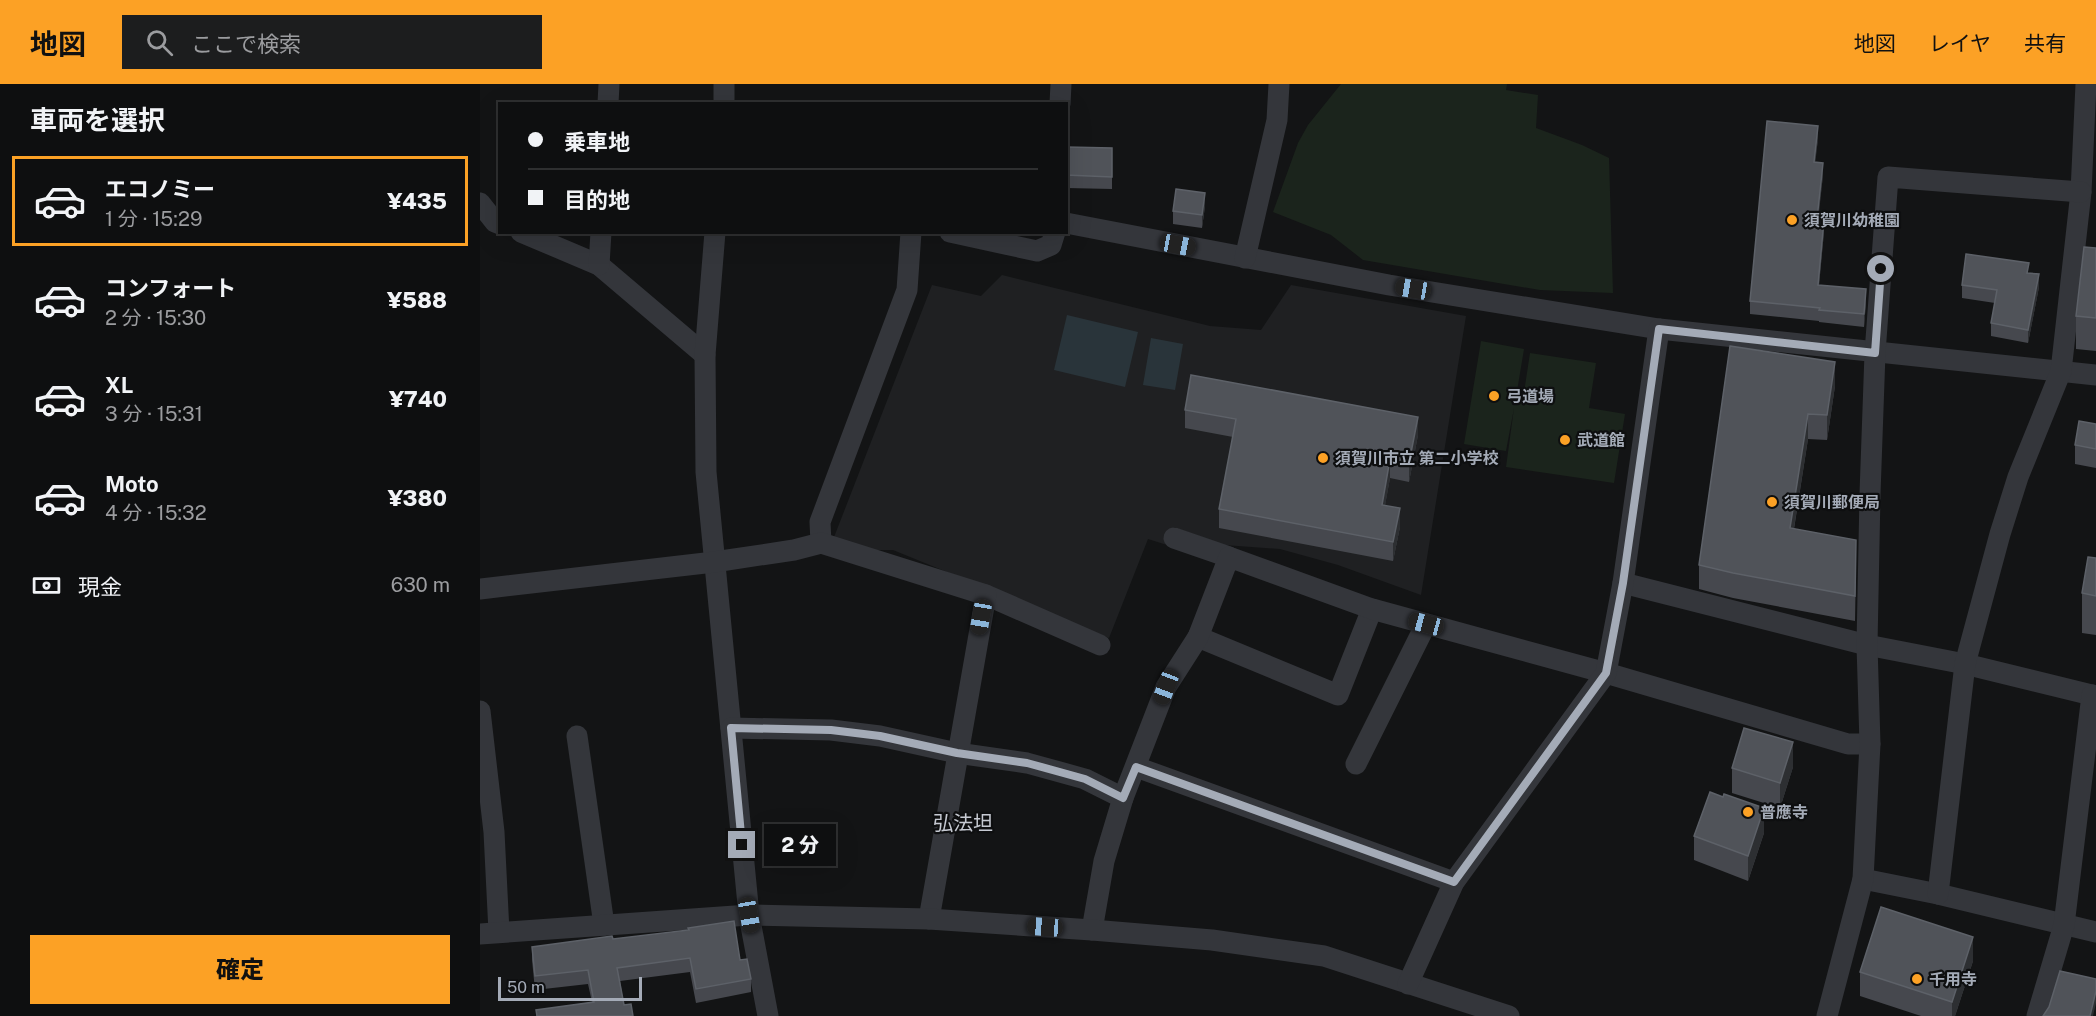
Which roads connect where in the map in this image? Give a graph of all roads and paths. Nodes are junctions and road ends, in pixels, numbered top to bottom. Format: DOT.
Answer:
graph roads {
  1 [pos="609,84"];
  2 [pos="724,84"];
  3 [pos="1061,84"];
  4 [pos="1279,84"];
  5 [pos="2086,84"];
  6 [pos="608,102"];
  7 [pos="723,102"];
  8 [pos="1060,102"];
  9 [pos="2081,192"];
  10 [pos="480,203"];
  11 [pos="498,223"];
  12 [pos="1068,223"];
  13 [pos="526,234"];
  14 [pos="601,234"];
  15 [pos="715,234"];
  16 [pos="911,234"];
  17 [pos="959,234"];
  18 [pos="1054,234"];
  19 [pos="1245,258"];
  20 [pos="599,265"];
  21 [pos="1659,329"];
  22 [pos="1875,353"];
  23 [pos="705,355"];
  24 [pos="2061,371"];
  25 [pos="2096,375"];
  26 [pos="1174,538"];
  27 [pos="821,543"];
  28 [pos="1229,557"];
  29 [pos="714,562"];
  30 [pos="1623,583"];
  31 [pos="480,589"];
  32 [pos="986,595"];
  33 [pos="1372,609"];
  34 [pos="1426,624"];
  35 [pos="1198,637"];
  36 [pos="1100,645"];
  37 [pos="1867,645"];
  38 [pos="1965,664"];
  39 [pos="1606,673"];
  40 [pos="2094,695"];
  41 [pos="480,711"];
  42 [pos="731,728"];
  43 [pos="577,736"];
  44 [pos="1869,744"];
  45 [pos="957,753"];
  46 [pos="1356,764"];
  47 [pos="1136,767"];
  48 [pos="1123,798"];
  49 [pos="1863,879"];
  50 [pos="1454,882"];
  51 [pos="1938,894"];
  52 [pos="749,915"];
  53 [pos="930,919"];
  54 [pos="604,925"];
  55 [pos="2064,925"];
  56 [pos="1092,930"];
  57 [pos="2096,932"];
  58 [pos="489,933"];
  59 [pos="1408,984"];
  60 [pos="768,1016"];
  61 [pos="1509,1016"];
  62 [pos="1827,1016"];
  63 [pos="2037,1016"];
  1 -- 6 [label="street"];
  2 -- 7 [label="street"];
  3 -- 8 [label="street"];
  4 -- 19 [label="street"];
  5 -- 9 [label="street"];
  9 -- 22 [label="street"];
  9 -- 24 [label="street"];
  10 -- 11 [label="street"];
  12 -- 19 [label="street"];
  13 -- 20 [label="street"];
  14 -- 20 [label="street"];
  15 -- 23 [label="street"];
  16 -- 27 [label="street"];
  17 -- 18 [label="street"];
  19 -- 21 [label="street"];
  20 -- 23 [label="street"];
  21 -- 22 [label="street"];
  21 -- 30 [label="street"];
  22 -- 24 [label="street"];
  22 -- 37 [label="street"];
  23 -- 29 [label="street"];
  24 -- 25 [label="street"];
  24 -- 38 [label="street"];
  26 -- 28 [label="street"];
  27 -- 29 [label="street"];
  27 -- 32 [label="street"];
  28 -- 33 [label="street"];
  28 -- 35 [label="street"];
  29 -- 31 [label="street"];
  29 -- 42 [label="street"];
  30 -- 37 [label="street"];
  30 -- 39 [label="street"];
  32 -- 36 [label="street"];
  32 -- 45 [label="street"];
  33 -- 34 [label="street"];
  33 -- 35 [label="street"];
  34 -- 39 [label="street"];
  34 -- 46 [label="street"];
  35 -- 47 [label="street"];
  37 -- 38 [label="street"];
  37 -- 44 [label="street"];
  38 -- 40 [label="street"];
  38 -- 51 [label="street"];
  39 -- 44 [label="street"];
  39 -- 50 [label="street"];
  40 -- 55 [label="street"];
  41 -- 58 [label="street"];
  42 -- 45 [label="street"];
  42 -- 52 [label="street"];
  43 -- 54 [label="street"];
  44 -- 49 [label="street"];
  45 -- 48 [label="street"];
  45 -- 53 [label="street"];
  47 -- 48 [label="street"];
  47 -- 50 [label="street"];
  48 -- 56 [label="street"];
  49 -- 51 [label="street"];
  49 -- 62 [label="street"];
  50 -- 59 [label="street"];
  51 -- 55 [label="street"];
  52 -- 53 [label="street"];
  52 -- 54 [label="street"];
  52 -- 60 [label="street"];
  53 -- 56 [label="street"];
  54 -- 58 [label="street"];
  55 -- 57 [label="street"];
  55 -- 63 [label="street"];
  56 -- 59 [label="street"];
  59 -- 61 [label="street"];
}
